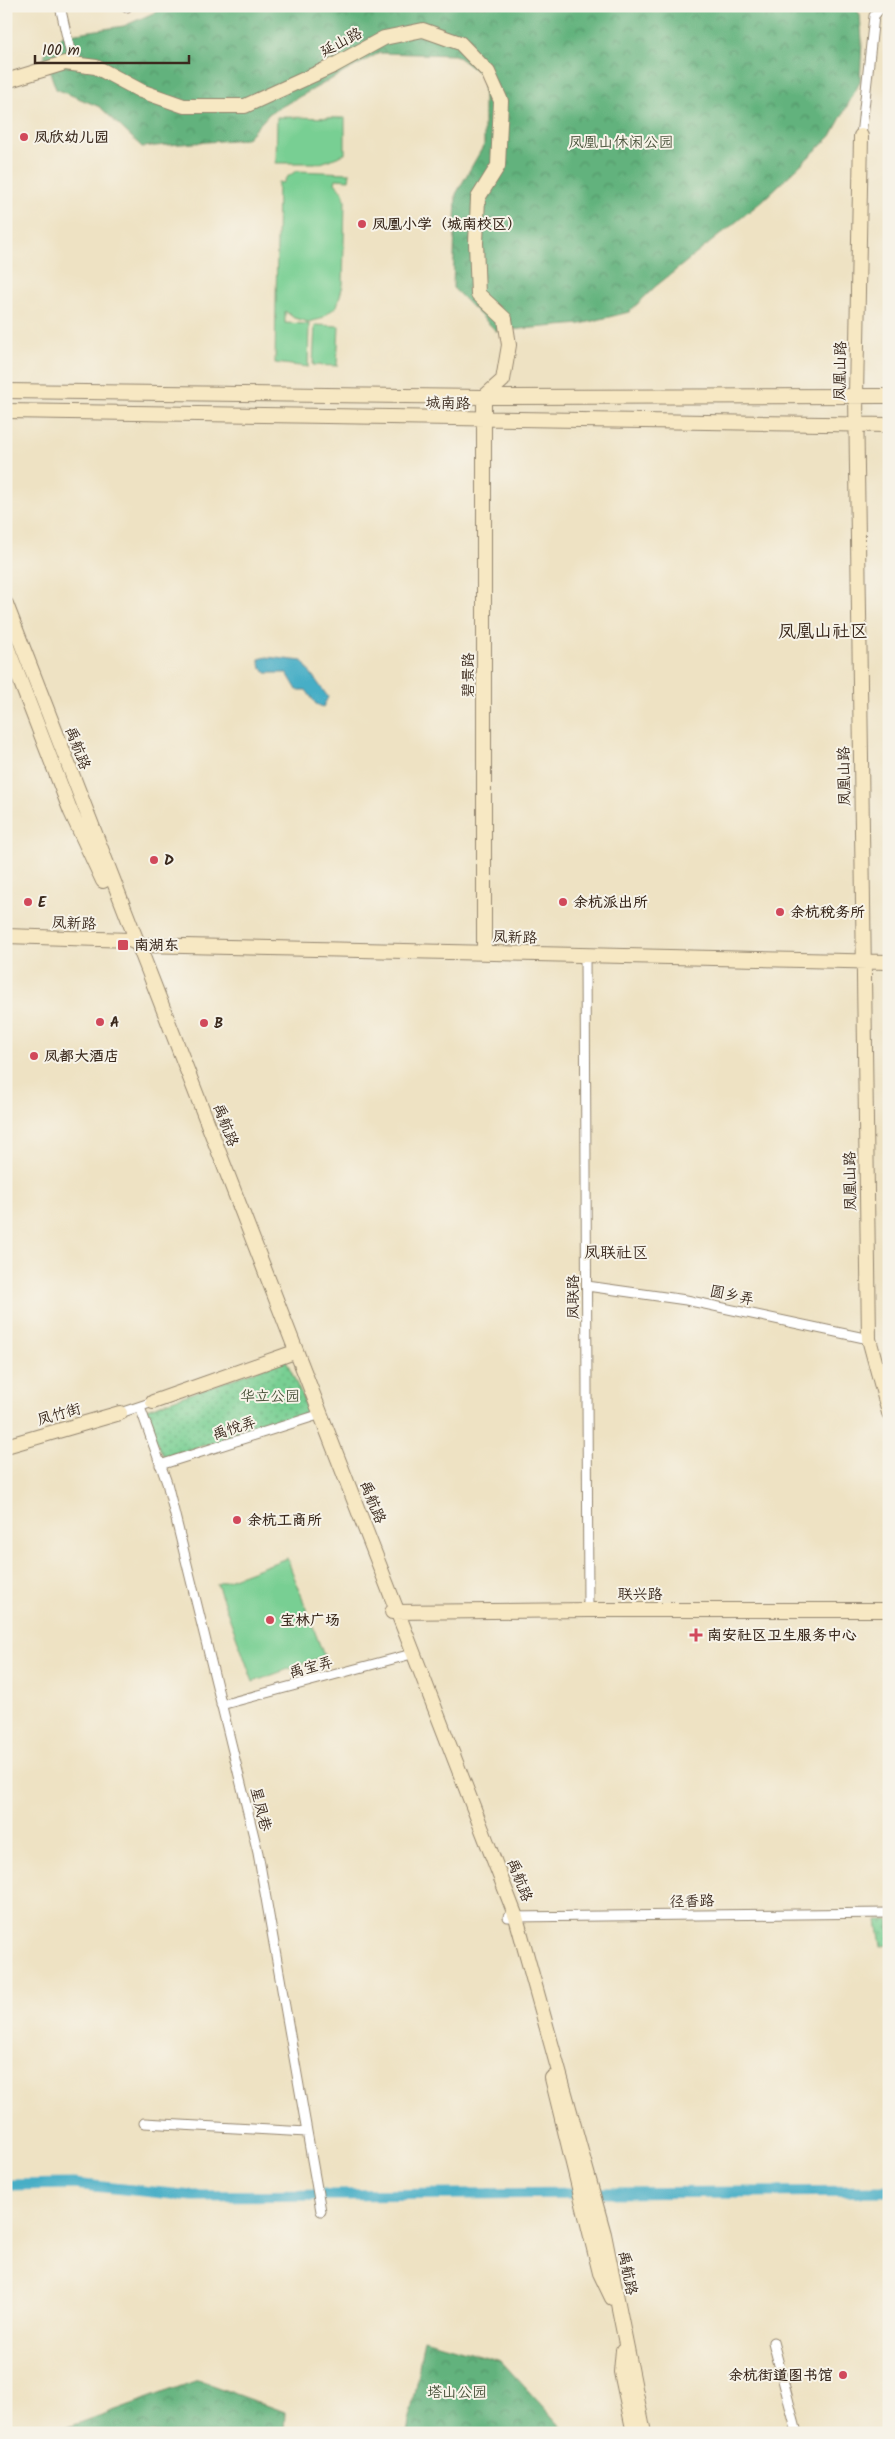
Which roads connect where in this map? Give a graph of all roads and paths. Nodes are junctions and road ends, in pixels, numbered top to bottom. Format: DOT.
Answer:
graph roads {
  1 [pos="60,6"];
  2 [pos="882,6"];
  3 [pos="73,64"];
  4 [pos="6,81"];
  5 [pos="861,136"];
  6 [pos="6,391"];
  7 [pos="856,395"];
  8 [pos="889,396"];
  9 [pos="484,397"];
  10 [pos="6,411"];
  11 [pos="484,420"];
  12 [pos="856,424"];
  13 [pos="889,425"];
  14 [pos="6,604"];
  15 [pos="6,644"];
  16 [pos="6,936"];
  17 [pos="134,944"];
  18 [pos="6,945"];
  19 [pos="484,952"];
  20 [pos="585,955"];
  21 [pos="862,962"];
  22 [pos="889,962"];
  23 [pos="587,1286"];
  24 [pos="869,1339"];
  25 [pos="289,1354"];
  26 [pos="147,1404"];
  27 [pos="120,1413"];
  28 [pos="889,1414"];
  29 [pos="315,1416"];
  30 [pos="6,1446"];
  31 [pos="160,1465"];
  32 [pos="588,1610"];
  33 [pos="889,1610"];
  34 [pos="395,1612"];
  35 [pos="408,1654"];
  36 [pos="221,1705"];
  37 [pos="889,1913"];
  38 [pos="512,1917"];
  39 [pos="144,2124"];
  40 [pos="307,2132"];
  41 [pos="321,2211"];
  42 [pos="593,2216"];
  43 [pos="773,2342"];
  44 [pos="634,2433"];
  45 [pos="644,2433"];
  46 [pos="797,2433"];
  1 -- 3 [label="street"];
  2 -- 5 [label="street"];
  3 -- 4 [label="main road, 延山路"];
  3 -- 9 [label="main road, 延山路"];
  5 -- 7 [label="main road, 凤凰山路"];
  6 -- 9 [label="main road, 城南路"];
  7 -- 8 [label="main road, 城南路"];
  7 -- 9 [label="main road, 城南路"];
  7 -- 12 [label="main road, 凤凰山路"];
  9 -- 11 [label="main road, 碧景路"];
  10 -- 11 [label="main road, 城南路"];
  11 -- 12 [label="main road, 城南路"];
  11 -- 19 [label="main road, 碧景路"];
  12 -- 13 [label="main road, 城南路"];
  12 -- 21 [label="main road, 凤凰山路"];
  14 -- 17 [label="main road, 禹航路"];
  15 -- 17 [label="main road, 禹航路"];
  16 -- 17 [label="main road, 凤新路"];
  17 -- 18 [label="main road, 凤新路"];
  17 -- 19 [label="main road, 凤新路"];
  17 -- 25 [label="main road, 禹航路"];
  17 -- 34 [label="main road, 禹航路"];
  19 -- 20 [label="main road, 凤新路"];
  20 -- 21 [label="main road, 凤新路"];
  20 -- 23 [label="street, 凤联路"];
  21 -- 22 [label="main road, 凤新路"];
  21 -- 24 [label="main road, 凤凰山路"];
  23 -- 24 [label="street, 圆乡弄"];
  23 -- 32 [label="street, 凤联路"];
  24 -- 28 [label="main road, 凤凰山路"];
  25 -- 26 [label="main road"];
  25 -- 29 [label="main road, 禹航路"];
  26 -- 27 [label="street"];
  26 -- 31 [label="street, 星凤巷"];
  27 -- 30 [label="main road, 凤竹街"];
  29 -- 31 [label="street, 禹悦弄"];
  29 -- 34 [label="main road, 禹航路"];
  31 -- 36 [label="street, 星凤巷"];
  32 -- 33 [label="main road, 联兴路"];
  32 -- 34 [label="main road, 联兴路"];
  34 -- 35 [label="main road, 禹航路"];
  34 -- 38 [label="main road, 禹航路"];
  35 -- 36 [label="street, 禹宝弄"];
  35 -- 38 [label="main road, 禹航路"];
  36 -- 40 [label="street, 星凤巷"];
  37 -- 38 [label="street, 径香路"];
  38 -- 42 [label="main road, 禹航路"];
  39 -- 40 [label="street"];
  40 -- 41 [label="street, 星凤巷"];
  42 -- 44 [label="main road, 禹航路"];
  42 -- 45 [label="main road, 禹航路"];
  43 -- 46 [label="street"];
}
